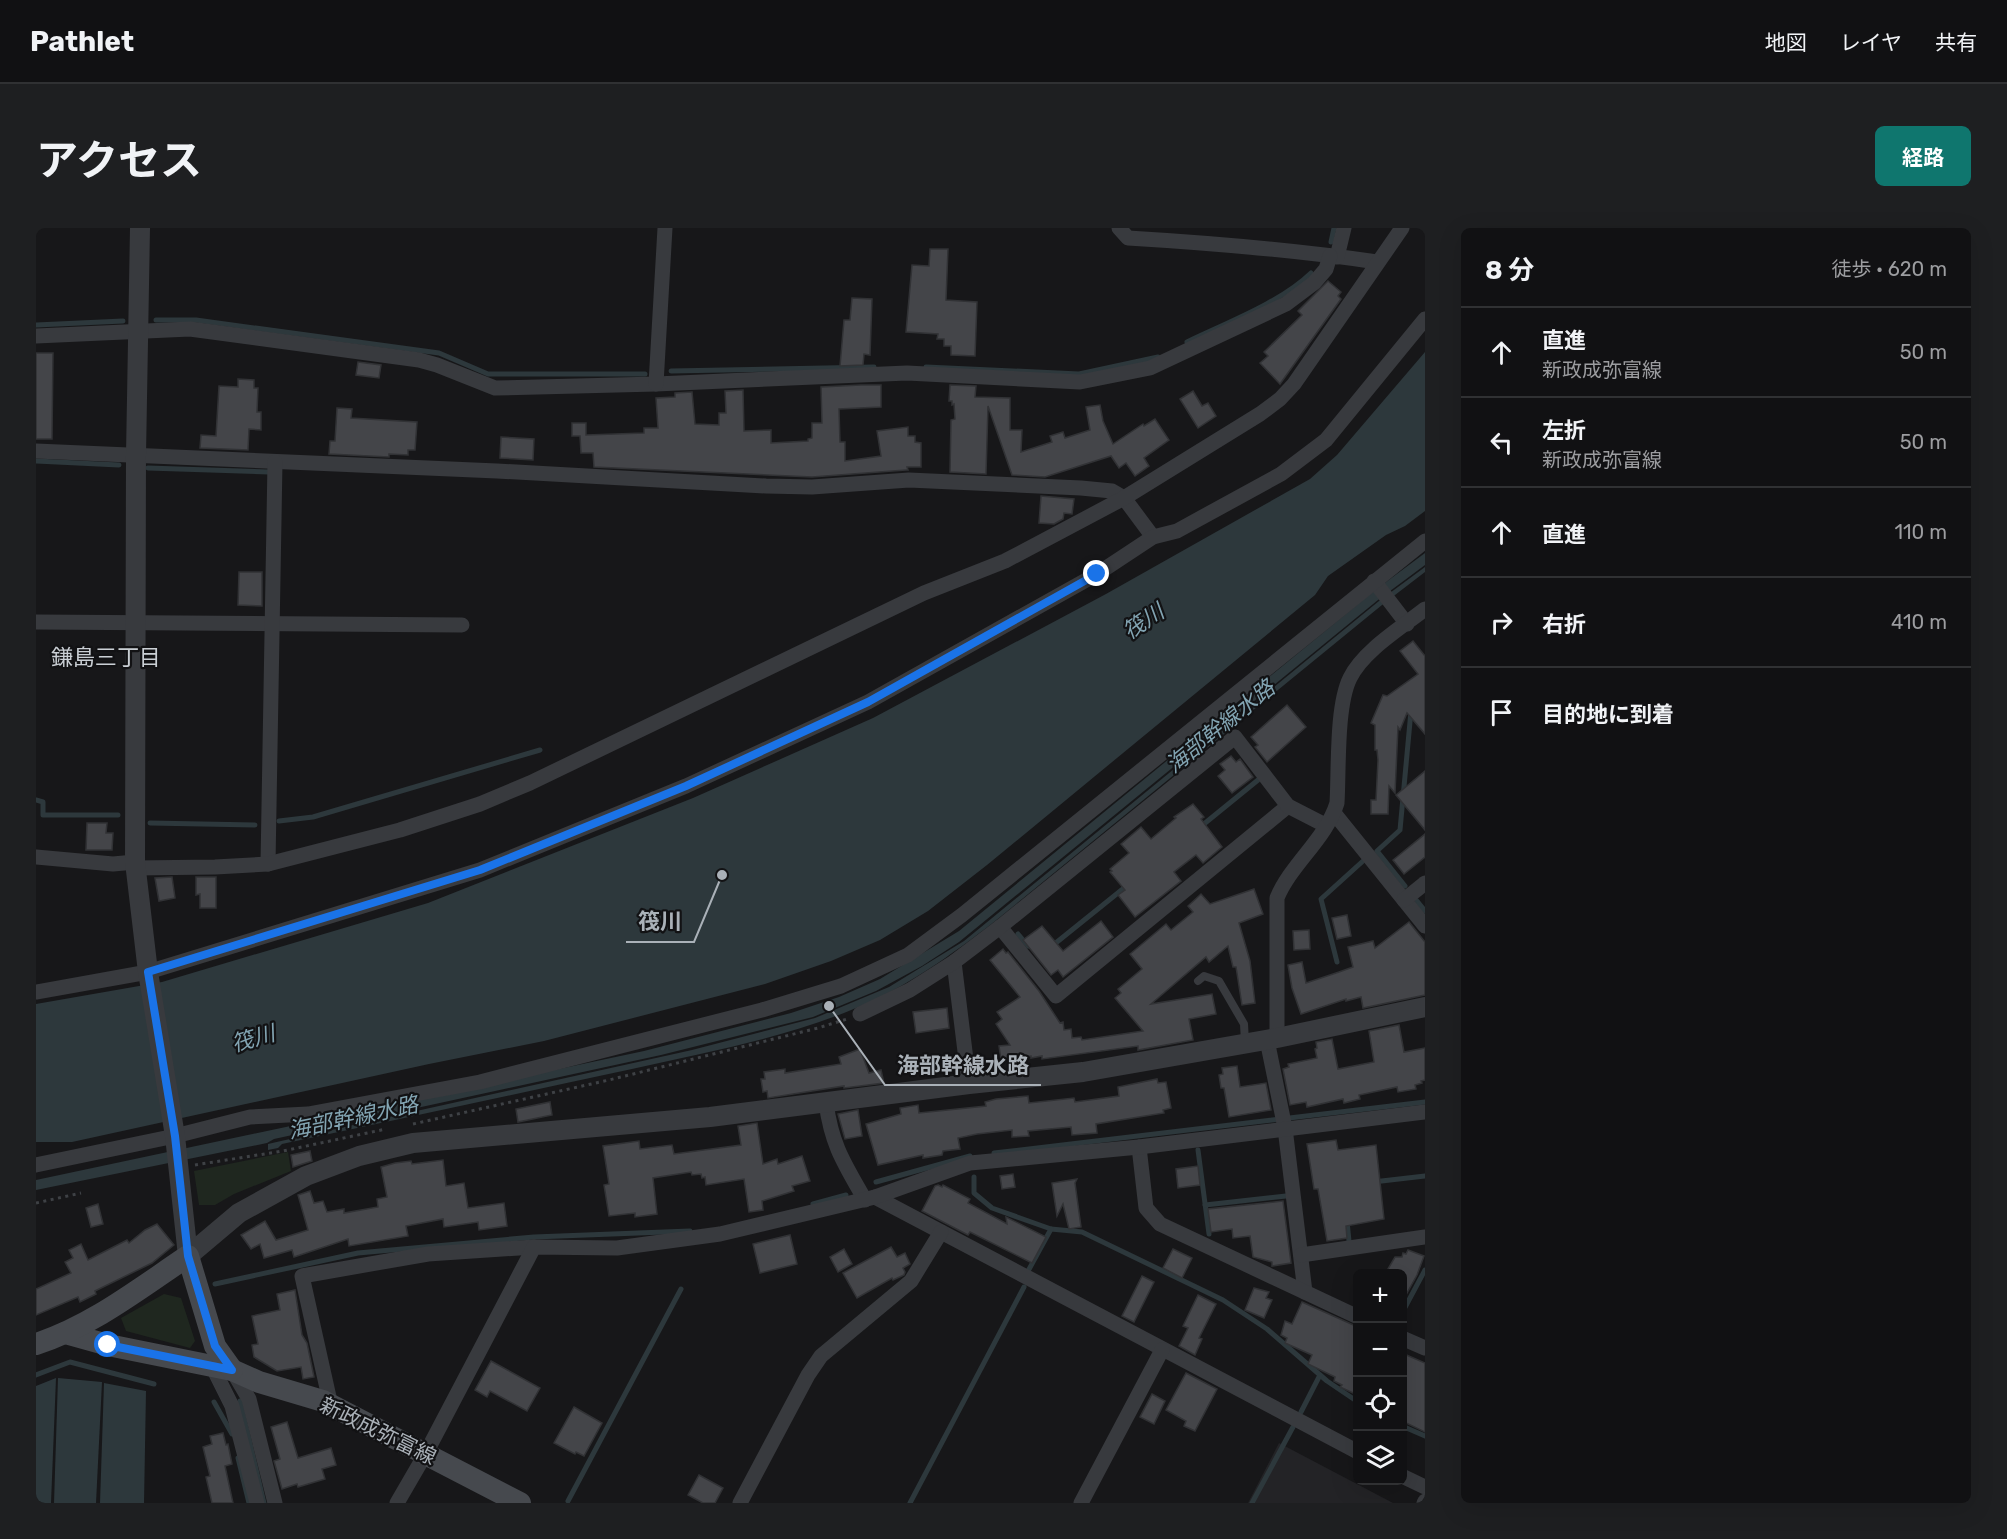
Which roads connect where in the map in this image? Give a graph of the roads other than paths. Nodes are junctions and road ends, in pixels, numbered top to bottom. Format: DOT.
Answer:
graph roads {
  1 [pos="140,228"];
  2 [pos="665,228"];
  3 [pos="1119,228"];
  4 [pos="1344,228"];
  5 [pos="1402,228"];
  6 [pos="1196,235"];
  7 [pos="1334,256"];
  8 [pos="1377,262"];
  9 [pos="1425,319"];
  10 [pos="140,332"];
  11 [pos="36,336"];
  12 [pos="656,384"];
  13 [pos="36,451"];
  14 [pos="136,455"];
  15 [pos="275,462"];
  16 [pos="1124,498"];
  17 [pos="1153,537"];
  18 [pos="1425,541"];
  19 [pos="1376,583"];
  20 [pos="1425,609"];
  21 [pos="36,622"];
  22 [pos="136,623"];
  23 [pos="272,624"];
  24 [pos="1407,624"];
  25 [pos="462,625"];
  26 [pos="1288,806"];
  27 [pos="1329,819"];
  28 [pos="36,857"];
  29 [pos="268,864"];
  30 [pos="135,865"];
  31 [pos="1425,883"];
  32 [pos="1404,900"];
  33 [pos="1425,926"];
  34 [pos="1000,927"];
  35 [pos="954,962"];
  36 [pos="148,972"];
  37 [pos="1198,981"];
  38 [pos="36,992"];
  39 [pos="1425,1006"];
  40 [pos="861,1014"];
  41 [pos="1272,1039"];
  42 [pos="1245,1044"];
  43 [pos="969,1084"];
  44 [pos="826,1103"];
  45 [pos="1425,1112"];
  46 [pos="1284,1122"];
  47 [pos="176,1140"];
  48 [pos="1139,1147"];
  49 [pos="36,1166"];
  50 [pos="870,1198"];
  51 [pos="942,1233"];
  52 [pos="1425,1237"];
  53 [pos="534,1247"];
  54 [pos="1301,1255"];
  55 [pos="188,1256"];
  56 [pos="1305,1292"];
  57 [pos="1353,1315"];
  58 [pos="65,1334"];
  59 [pos="1407,1340"];
  60 [pos="36,1344"];
  61 [pos="1425,1348"];
  62 [pos="1162,1350"];
  63 [pos="222,1368"];
  64 [pos="331,1406"];
  65 [pos="1353,1449"];
  66 [pos="426,1453"];
  67 [pos="1407,1478"];
  68 [pos="1425,1487"];
  69 [pos="257,1503"];
  70 [pos="275,1503"];
  71 [pos="397,1503"];
  72 [pos="520,1503"];
  73 [pos="740,1503"];
  74 [pos="1081,1503"];
  1 -- 10 [label="street"];
  2 -- 12 [label="street"];
  3 -- 6 [label="street"];
  4 -- 7 [label="street"];
  5 -- 8 [label="street"];
  6 -- 7 [label="street"];
  7 -- 8 [label="street"];
  7 -- 12 [label="street"];
  8 -- 16 [label="street"];
  9 -- 17 [label="street"];
  10 -- 11 [label="street"];
  10 -- 12 [label="street"];
  10 -- 14 [label="street"];
  13 -- 14 [label="street"];
  14 -- 15 [label="street"];
  14 -- 22 [label="street"];
  15 -- 16 [label="street"];
  15 -- 23 [label="street"];
  16 -- 17 [label="street"];
  16 -- 29 [label="street"];
  17 -- 36 [label="street"];
  18 -- 19 [label="street"];
  19 -- 24 [label="street"];
  19 -- 47 [label="street"];
  20 -- 24 [label="street"];
  21 -- 22 [label="street"];
  22 -- 23 [label="street"];
  22 -- 30 [label="street"];
  23 -- 25 [label="street"];
  23 -- 29 [label="street"];
  24 -- 27 [label="street"];
  26 -- 27 [label="street"];
  26 -- 34 [label="street"];
  26 -- 34 [label="street"];
  27 -- 32 [label="street"];
  27 -- 41 [label="street"];
  28 -- 30 [label="street"];
  29 -- 30 [label="street"];
  30 -- 36 [label="street"];
  31 -- 32 [label="street"];
  32 -- 33 [label="street"];
  34 -- 35 [label="street"];
  35 -- 40 [label="street"];
  35 -- 43 [label="street"];
  36 -- 38 [label="street"];
  36 -- 47 [label="street"];
  37 -- 42 [label="lane"];
  39 -- 41 [label="street"];
  41 -- 42 [label="street"];
  41 -- 46 [label="street"];
  42 -- 43 [label="street"];
  43 -- 44 [label="street"];
  44 -- 50 [label="street"];
  44 -- 55 [label="street"];
  45 -- 46 [label="street"];
  46 -- 48 [label="street"];
  46 -- 54 [label="street"];
  47 -- 49 [label="street"];
  47 -- 55 [label="street"];
  48 -- 50 [label="street"];
  48 -- 56 [label="street"];
  50 -- 51 [label="street"];
  50 -- 53 [label="street"];
  51 -- 62 [label="street"];
  51 -- 73 [label="street"];
  52 -- 54 [label="street"];
  53 -- 64 [label="street"];
  53 -- 66 [label="street"];
  54 -- 56 [label="street"];
  55 -- 58 [label="main road"];
  55 -- 63 [label="main road"];
  56 -- 57 [label="street"];
  58 -- 60 [label="main road"];
  58 -- 63 [label="main road, 新政成弥富線"];
  59 -- 61 [label="street"];
  62 -- 65 [label="street"];
  62 -- 74 [label="street"];
  63 -- 64 [label="main road, 新政成弥富線"];
  63 -- 69 [label="street"];
  63 -- 70 [label="street"];
  64 -- 66 [label="main road, 新政成弥富線"];
  66 -- 71 [label="street"];
  66 -- 72 [label="main road, 新政成弥富線"];
  67 -- 68 [label="street"];
}
